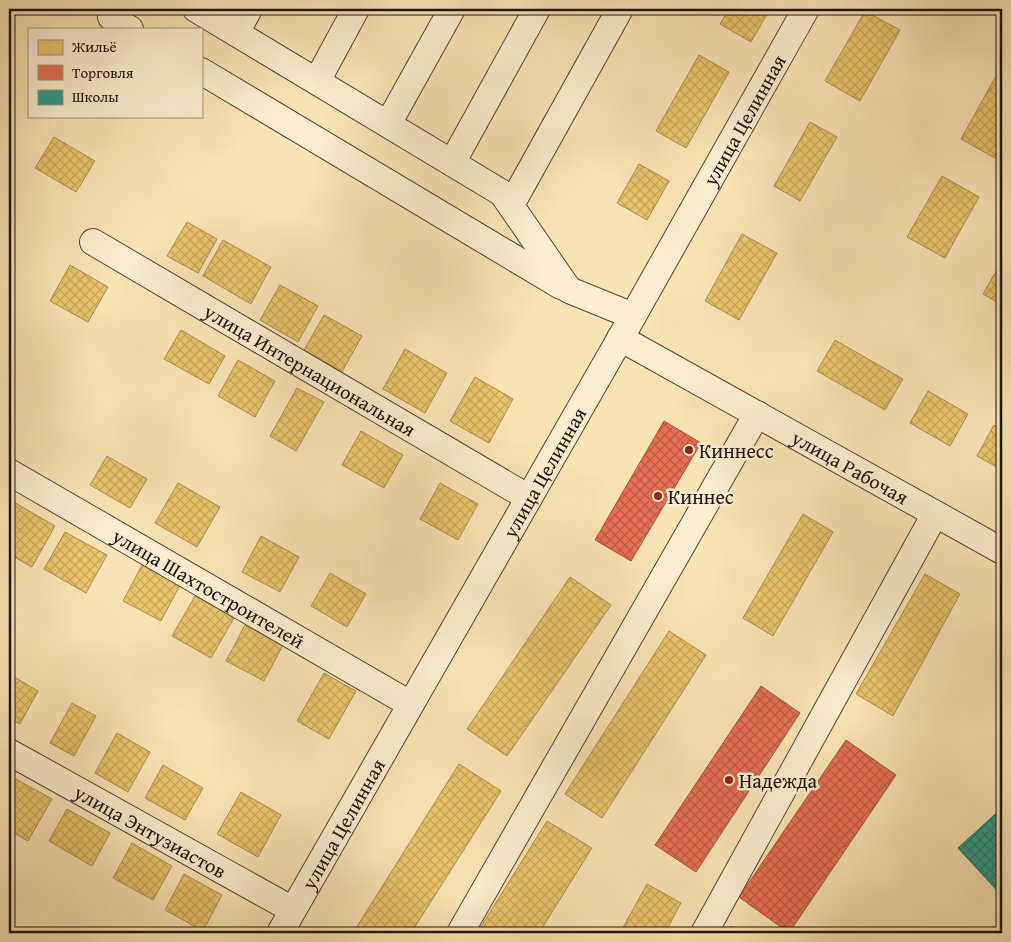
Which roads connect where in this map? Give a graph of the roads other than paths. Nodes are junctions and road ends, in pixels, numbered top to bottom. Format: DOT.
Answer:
graph roads {
  1 [pos="196,9"];
  2 [pos="249,9"];
  3 [pos="356,9"];
  4 [pos="452,9"];
  5 [pos="537,9"];
  6 [pos="620,9"];
  7 [pos="806,9"];
  8 [pos="236,33"];
  9 [pos="202,72"];
  10 [pos="317,81"];
  11 [pos="388,124"];
  12 [pos="452,163"];
  13 [pos="511,205"];
  14 [pos="93,242"];
  15 [pos="568,290"];
  16 [pos="626,327"];
  17 [pos="757,414"];
  18 [pos="9,472"];
  19 [pos="529,498"];
  20 [pos="935,514"];
  21 [pos="1002,551"];
  22 [pos="410,704"];
  23 [pos="9,752"];
  24 [pos="293,910"];
  25 [pos="280,933"];
  26 [pos="460,933"];
  27 [pos="704,933"];
  1 -- 8 [label="street"];
  2 -- 8 [label="street"];
  3 -- 10 [label="street"];
  4 -- 11 [label="street"];
  5 -- 12 [label="street"];
  6 -- 13 [label="street"];
  7 -- 16 [label="street, улица Целинная"];
  8 -- 10 [label="street"];
  9 -- 15 [label="street, улица Рабочая"];
  10 -- 11 [label="street"];
  11 -- 12 [label="street"];
  12 -- 13 [label="street"];
  13 -- 15 [label="street"];
  14 -- 19 [label="street, улица Интернациональная"];
  15 -- 16 [label="street, улица Рабочая"];
  16 -- 17 [label="street, улица Рабочая"];
  16 -- 19 [label="street, улица Целинная"];
  17 -- 20 [label="street, улица Рабочая"];
  17 -- 26 [label="street"];
  18 -- 22 [label="street, улица Шахтостроителей"];
  19 -- 22 [label="street, улица Целинная"];
  20 -- 21 [label="street, улица Рабочая"];
  20 -- 27 [label="street"];
  22 -- 24 [label="street, улица Целинная"];
  23 -- 24 [label="street, улица Энтузиастов"];
  24 -- 25 [label="street, улица Целинная"];
}
